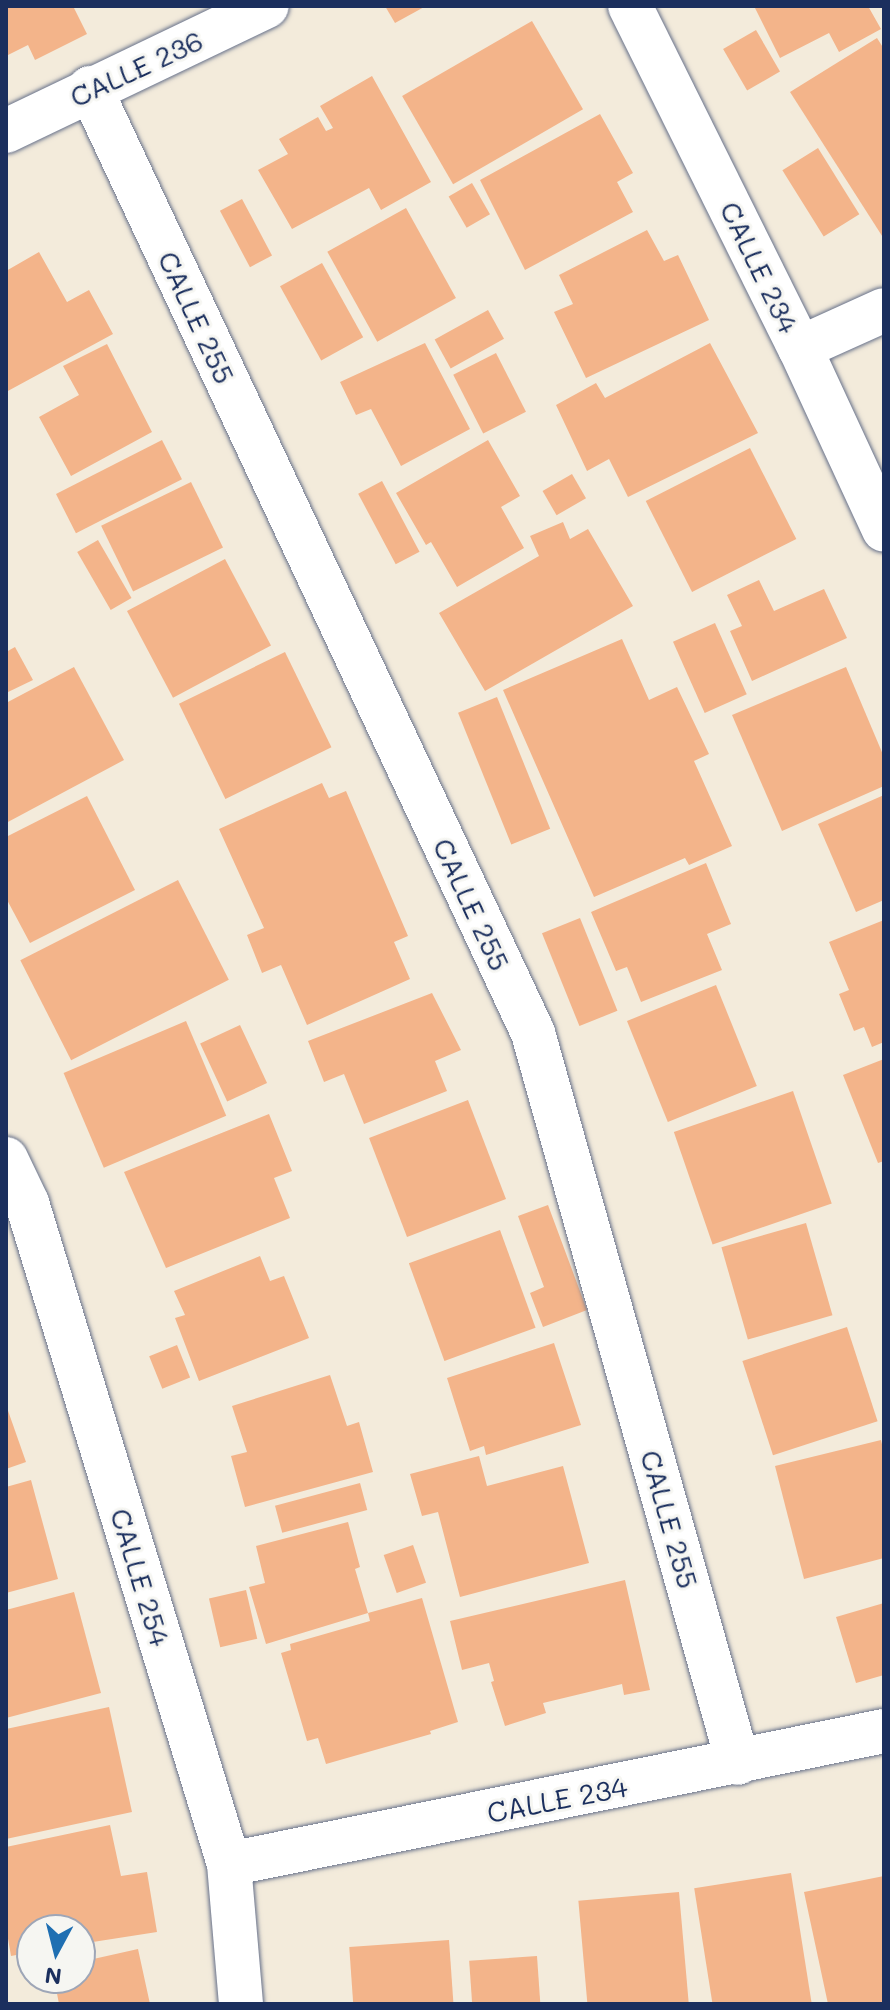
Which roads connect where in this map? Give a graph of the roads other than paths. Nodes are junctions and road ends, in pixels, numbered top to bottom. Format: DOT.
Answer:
graph roads {
  1 [pos="267,6"];
  2 [pos="630,6"];
  3 [pos="90,88"];
  4 [pos="6,131"];
  5 [pos="884,310"];
  6 [pos="800,348"];
  7 [pos="867,446"];
  8 [pos="884,530"];
  9 [pos="6,1159"];
  10 [pos="884,1731"];
  11 [pos="738,1763"];
  12 [pos="229,1864"];
  13 [pos="241,2004"];
  1 -- 3 [label="street, CALLE 236"];
  2 -- 6 [label="street, CALLE 234"];
  3 -- 4 [label="street, CALLE 236"];
  3 -- 11 [label="street, CALLE 255"];
  5 -- 6 [label="street"];
  6 -- 7 [label="street, CALLE 234"];
  7 -- 8 [label="street, CALLE 234"];
  9 -- 12 [label="street, CALLE 254"];
  10 -- 11 [label="street, CALLE 234"];
  11 -- 12 [label="street, CALLE 234"];
  12 -- 13 [label="street, CALLE 254"];
}
